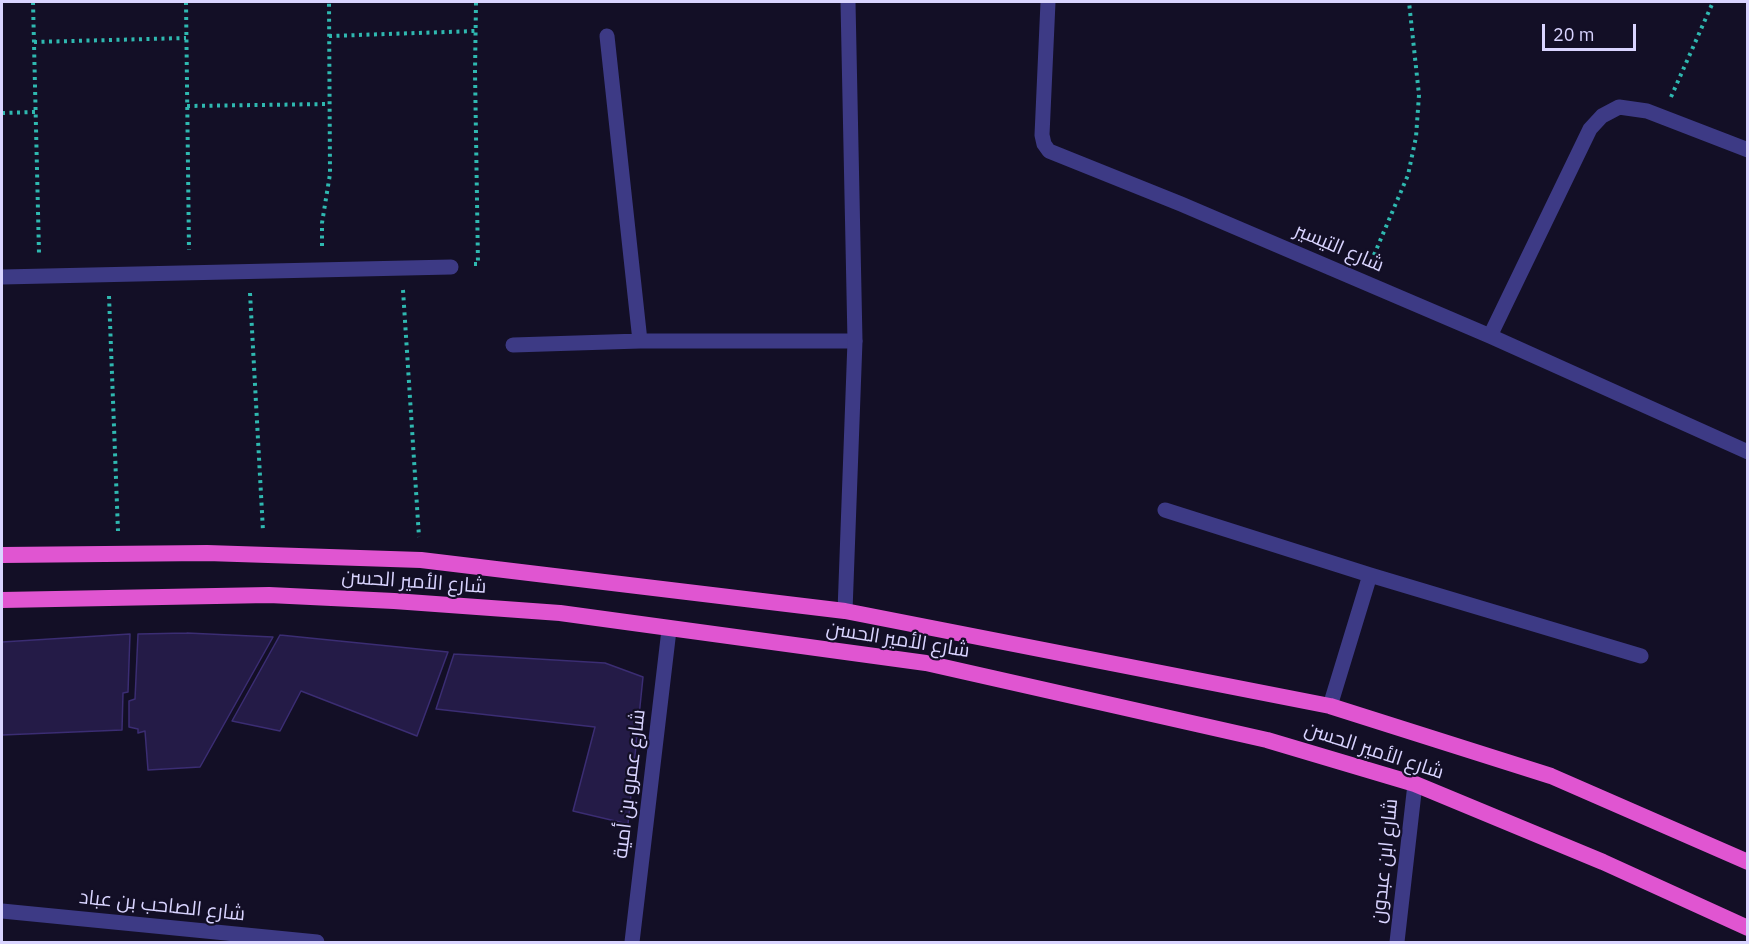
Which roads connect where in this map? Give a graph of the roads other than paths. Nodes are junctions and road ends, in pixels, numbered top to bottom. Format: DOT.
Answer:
graph roads {
  1 [pos="848,2"];
  2 [pos="1048,2"];
  3 [pos="607,36"];
  4 [pos="1748,150"];
  5 [pos="451,267"];
  6 [pos="2,277"];
  7 [pos="1490,336"];
  8 [pos="640,341"];
  9 [pos="855,341"];
  10 [pos="513,345"];
  11 [pos="1748,452"];
  12 [pos="1165,510"];
  13 [pos="2,555"];
  14 [pos="1370,575"];
  15 [pos="2,600"];
  16 [pos="845,611"];
  17 [pos="669,630"];
  18 [pos="1641,656"];
  19 [pos="1330,706"];
  20 [pos="1415,784"];
  21 [pos="1745,860"];
  22 [pos="2,911"];
  23 [pos="1748,928"];
  24 [pos="317,942"];
  25 [pos="632,942"];
  26 [pos="1397,942"];
  1 -- 9 [label="street"];
  2 -- 7 [label="street, شارع التيسير"];
  3 -- 8 [label="street"];
  4 -- 7 [label="street"];
  5 -- 6 [label="street"];
  7 -- 11 [label="street, شارع التيسير"];
  8 -- 9 [label="street"];
  8 -- 10 [label="street"];
  9 -- 16 [label="street"];
  12 -- 14 [label="street"];
  13 -- 16 [label="highway, شارع الأمير الحسن"];
  14 -- 18 [label="street"];
  14 -- 19 [label="street"];
  15 -- 17 [label="highway, شارع الأمير الحسن"];
  16 -- 19 [label="highway, شارع الأمير الحسن"];
  17 -- 20 [label="highway, شارع الأمير الحسن"];
  17 -- 25 [label="street, شارع عمرو بن أمية"];
  19 -- 21 [label="highway, شارع الأمير الحسن"];
  20 -- 23 [label="highway, شارع الأمير الحسن"];
  20 -- 26 [label="street, شارع ابن عبدون"];
  22 -- 24 [label="street, شارع الصاحب بن عباد"];
}
